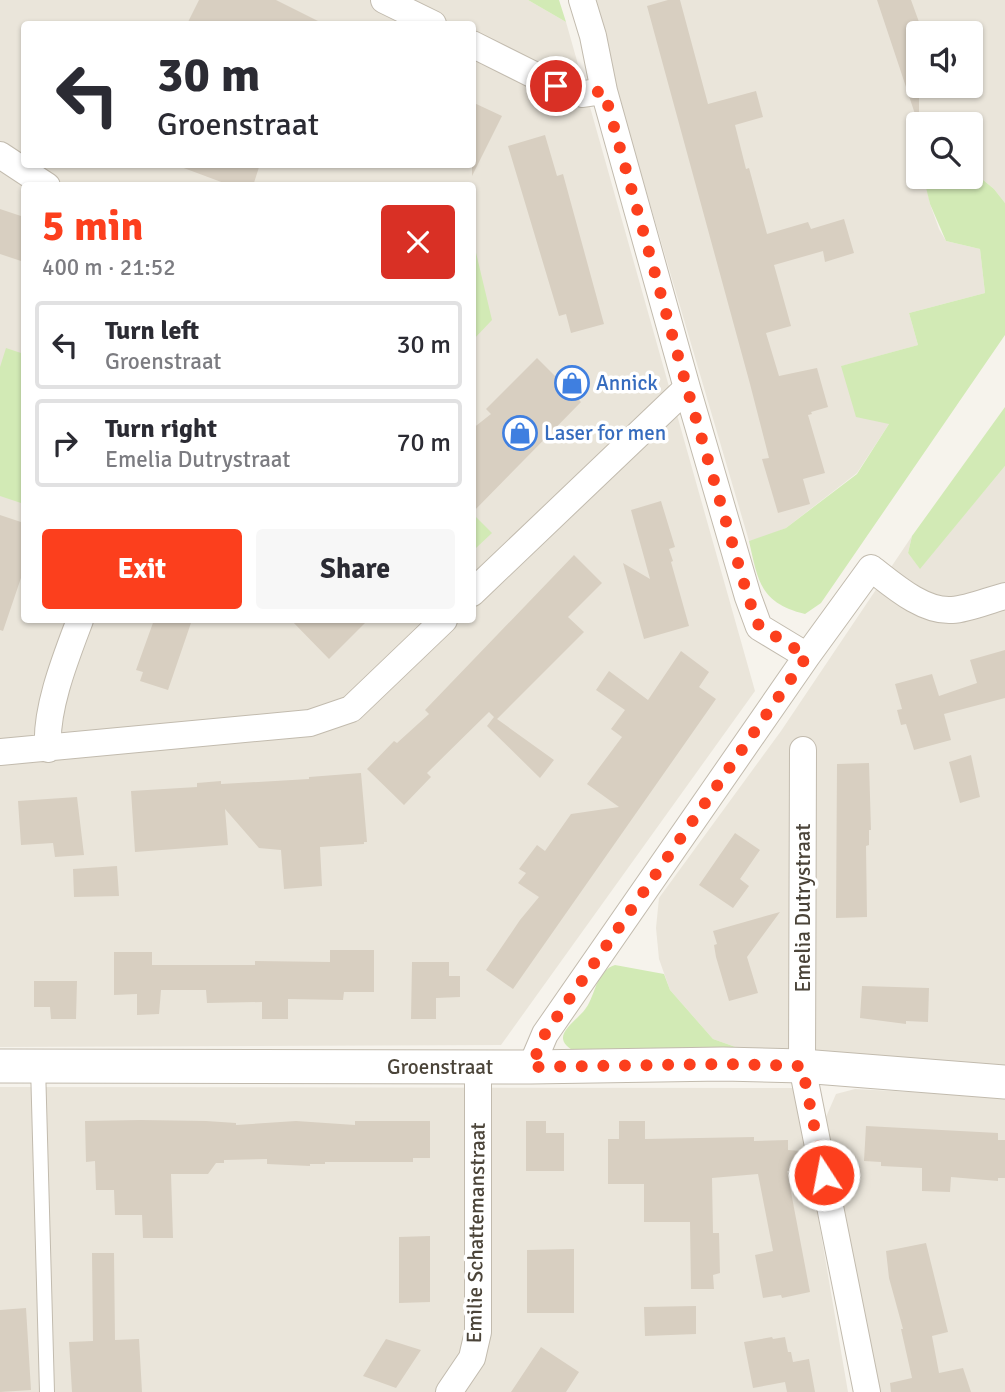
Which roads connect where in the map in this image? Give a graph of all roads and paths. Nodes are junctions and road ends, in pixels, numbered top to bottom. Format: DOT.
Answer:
graph roads {
  1 [pos="384,0"];
  2 [pos="582,0"];
  3 [pos="427,21"];
  4 [pos="476,46"];
  5 [pos="604,91"];
  6 [pos="0,155"];
  7 [pos="41,182"];
  8 [pos="687,388"];
  9 [pos="476,589"];
  10 [pos="1005,596"];
  11 [pos="79,623"];
  12 [pos="441,623"];
  13 [pos="807,656"];
  14 [pos="48,749"];
  15 [pos="803,750"];
  16 [pos="0,752"];
  17 [pos="0,1066"];
  18 [pos="38,1066"];
  19 [pos="478,1066"];
  20 [pos="802,1066"];
  21 [pos="531,1067"];
  22 [pos="1005,1082"];
  23 [pos="47,1392"];
  24 [pos="449,1392"];
  25 [pos="867,1392"];
  1 -- 3 [label="street"];
  2 -- 5 [label="street"];
  4 -- 5 [label="street"];
  5 -- 8 [label="street"];
  6 -- 7 [label="street"];
  8 -- 9 [label="street"];
  8 -- 13 [label="street"];
  10 -- 13 [label="street"];
  11 -- 14 [label="street"];
  12 -- 14 [label="street"];
  13 -- 21 [label="street"];
  14 -- 16 [label="street"];
  15 -- 20 [label="street, Emelia Dutrystraat"];
  17 -- 18 [label="street, Groenstraat"];
  18 -- 19 [label="street, Groenstraat"];
  18 -- 23 [label="lane"];
  19 -- 21 [label="street, Groenstraat"];
  19 -- 24 [label="street, Emilie Schattemanstraat"];
  20 -- 21 [label="street, Groenstraat"];
  20 -- 22 [label="street, Groenstraat"];
  20 -- 25 [label="street, Emelia Dutrystraat"];
}
